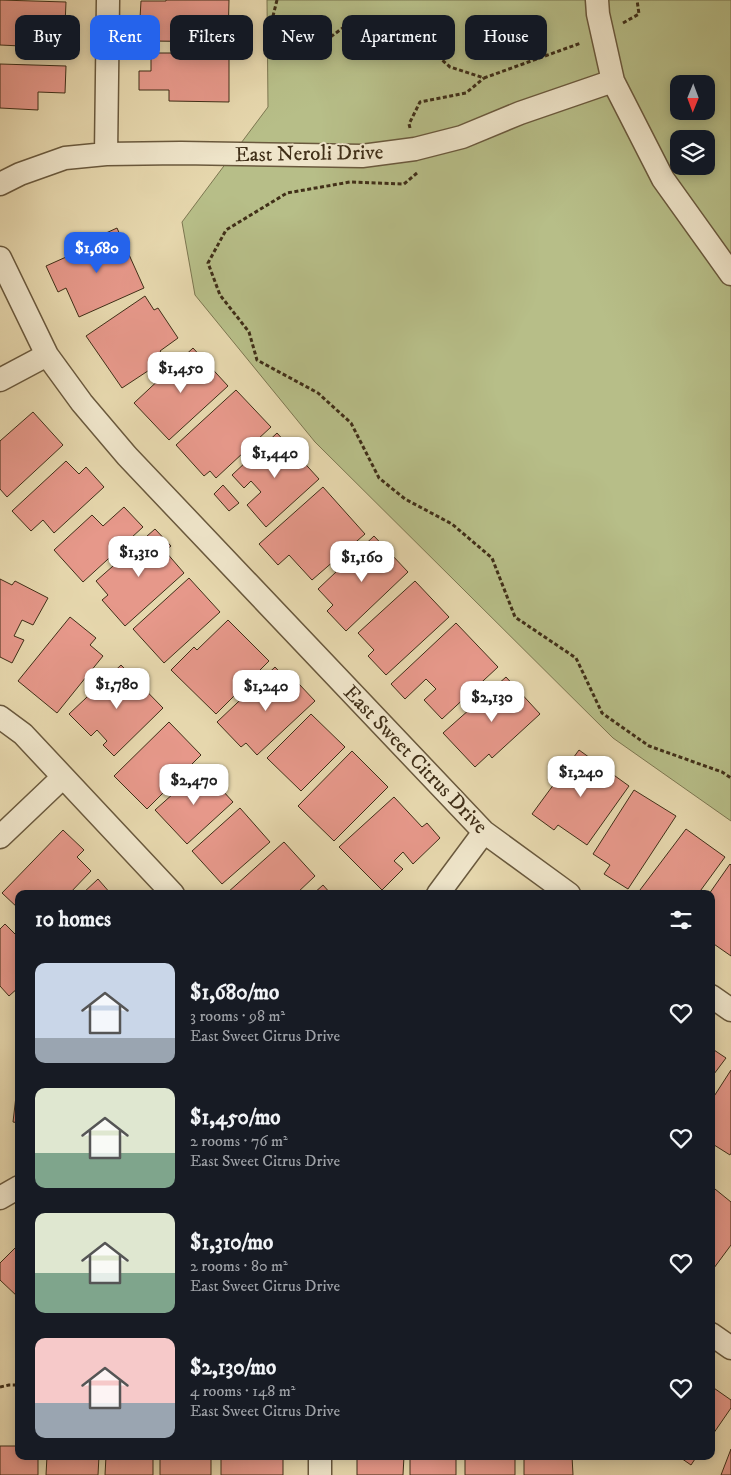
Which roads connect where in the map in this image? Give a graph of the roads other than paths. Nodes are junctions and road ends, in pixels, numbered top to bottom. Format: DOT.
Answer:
graph roads {
  1 [pos="108,0"];
  2 [pos="597,0"];
  3 [pos="613,81"];
  4 [pos="106,154"];
  5 [pos="0,184"];
  6 [pos="0,258"];
  7 [pos="731,274"];
  8 [pos="47,355"];
  9 [pos="0,380"];
  10 [pos="0,718"];
  11 [pos="63,777"];
  12 [pos="484,832"];
  13 [pos="0,836"];
  14 [pos="169,890"];
  15 [pos="441,890"];
  16 [pos="564,890"];
  17 [pos="715,999"];
  18 [pos="731,1010"];
  19 [pos="15,1189"];
  20 [pos="0,1198"];
  21 [pos="715,1337"];
  22 [pos="731,1348"];
  23 [pos="320,1460"];
  24 [pos="320,1475"];
  1 -- 4 [label="street"];
  2 -- 3 [label="street"];
  3 -- 4 [label="street, East Neroli Drive"];
  3 -- 7 [label="street"];
  4 -- 5 [label="street, East Neroli Drive"];
  6 -- 8 [label="street, East Sweet Citrus Drive"];
  8 -- 9 [label="street"];
  8 -- 12 [label="street, East Sweet Citrus Drive"];
  10 -- 11 [label="street"];
  11 -- 13 [label="street"];
  11 -- 14 [label="street"];
  12 -- 15 [label="street"];
  12 -- 16 [label="street, East Sweet Citrus Drive"];
  17 -- 18 [label="street"];
  19 -- 20 [label="street"];
  21 -- 22 [label="street"];
  23 -- 24 [label="street"];
}
